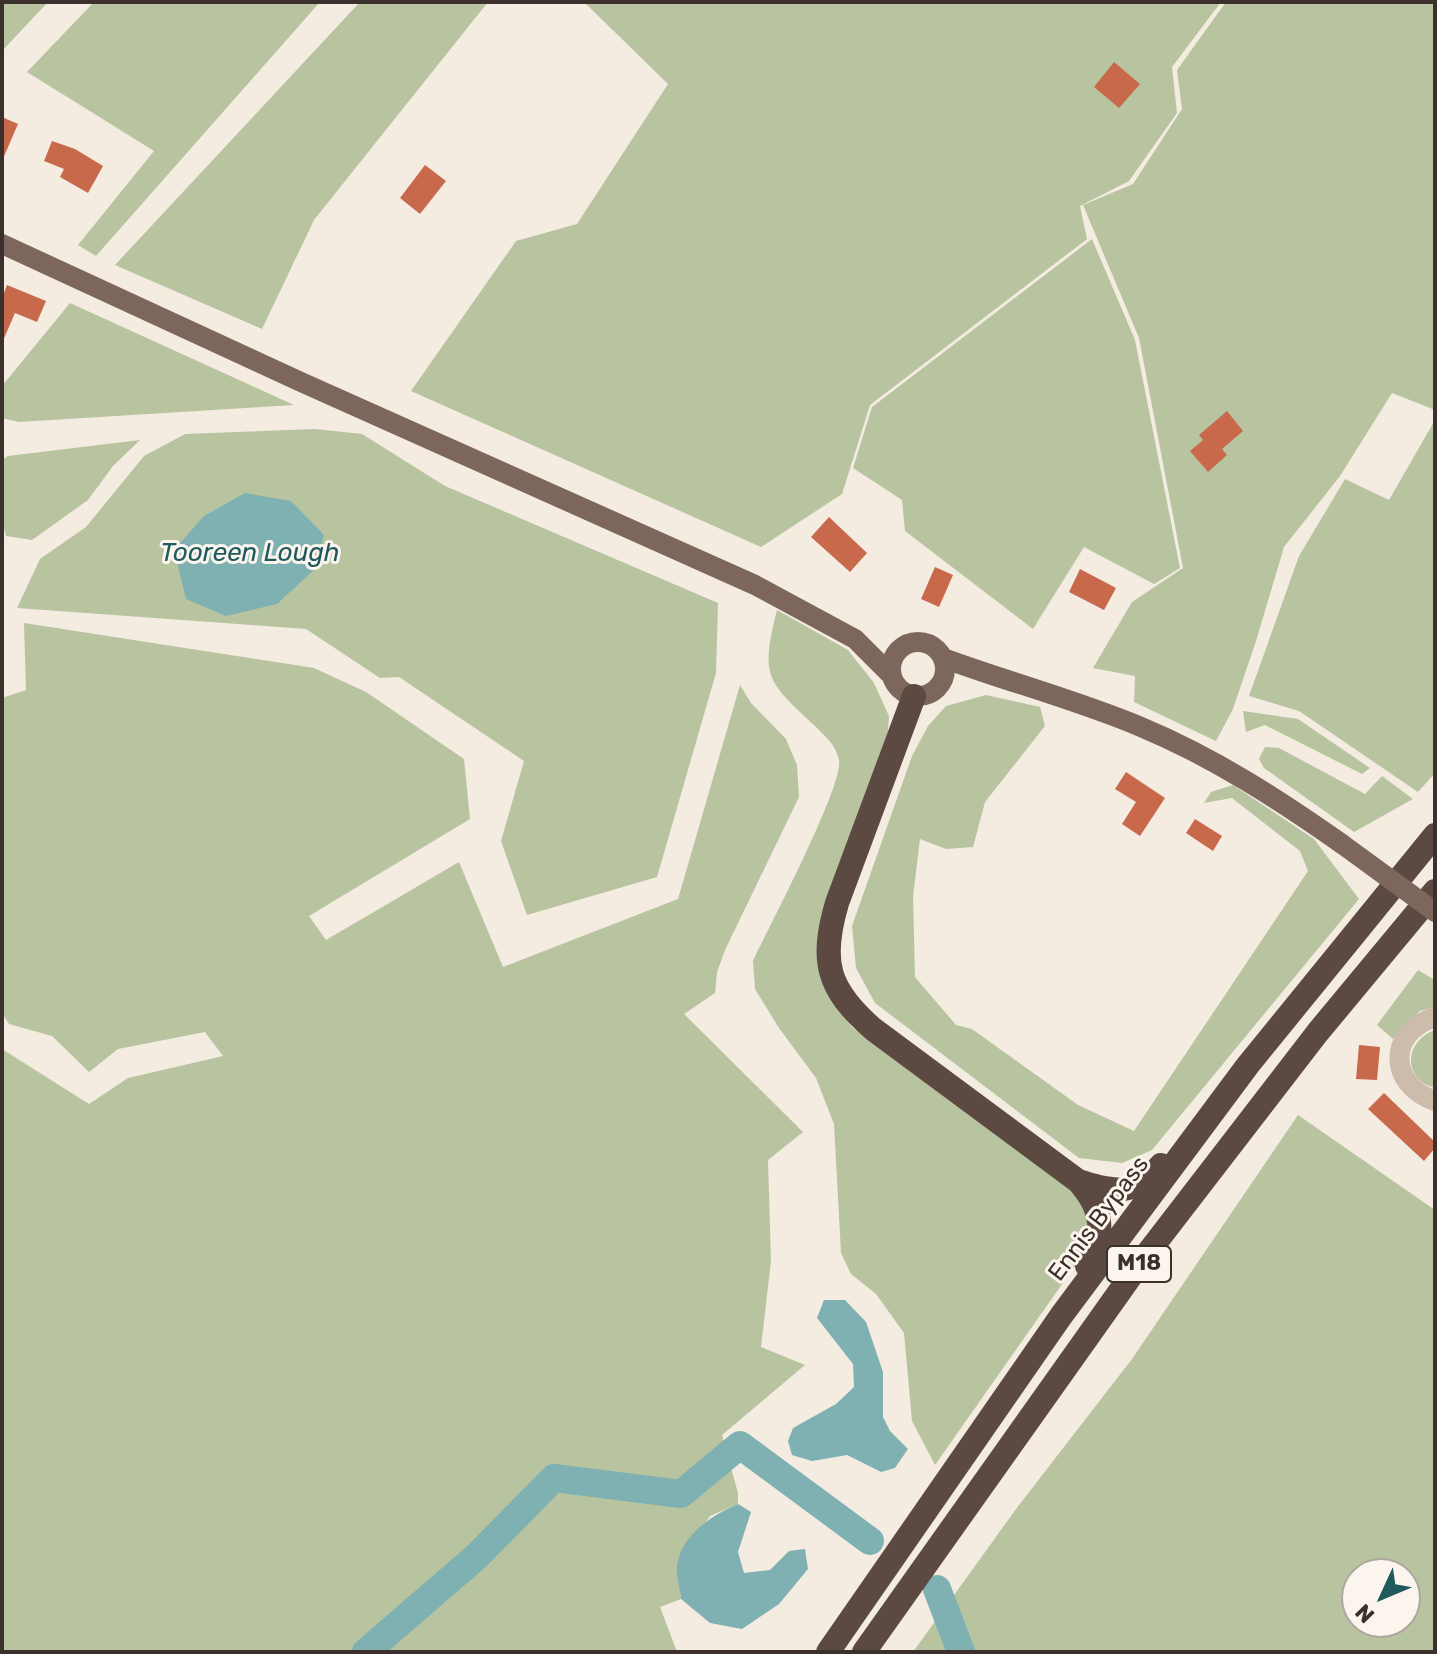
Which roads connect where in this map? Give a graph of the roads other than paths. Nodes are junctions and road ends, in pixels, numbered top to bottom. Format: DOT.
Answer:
graph roads {
  1 [pos="2,244"];
  2 [pos="855,639"];
  3 [pos="902,647"];
  4 [pos="943,658"];
  5 [pos="892,676"];
  6 [pos="990,676"];
  7 [pos="926,692"];
  8 [pos="1435,835"];
  9 [pos="1435,891"];
  10 [pos="1435,912"];
  11 [pos="1435,1017"];
  12 [pos="1248,1065"];
  13 [pos="1435,1101"];
  14 [pos="1078,1181"];
  15 [pos="1061,1316"];
  16 [pos="828,1652"];
  17 [pos="864,1652"];
  1 -- 2 [label="main road"];
  2 -- 3 [label="main road"];
  2 -- 5 [label="main road"];
  3 -- 4 [label="main road"];
  3 -- 5 [label="main road"];
  4 -- 6 [label="main road"];
  4 -- 7 [label="main road"];
  5 -- 7 [label="main road"];
  6 -- 7 [label="main road"];
  6 -- 10 [label="main road, bridge"];
  7 -- 14 [label="highway"];
  8 -- 12 [label="highway, Ennis Bypass / M18"];
  9 -- 17 [label="highway, M18"];
  11 -- 13 [label="street"];
  12 -- 14 [label="highway"];
  12 -- 15 [label="highway, Ennis Bypass / M18"];
  14 -- 15 [label="highway"];
  15 -- 16 [label="highway, Ennis Bypass / M18"];
}
